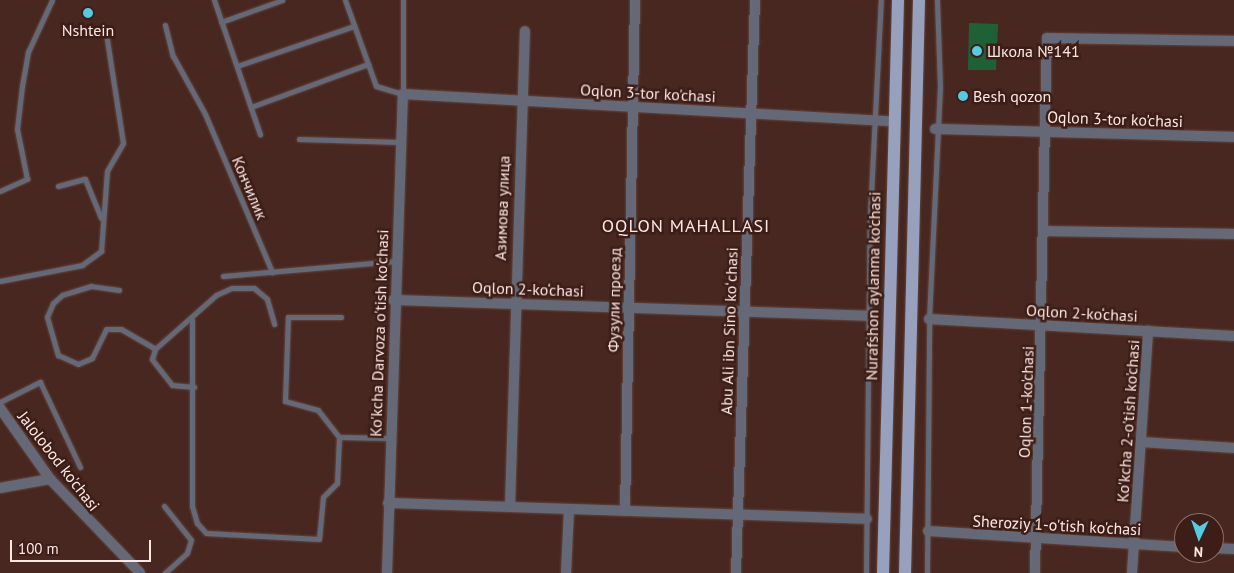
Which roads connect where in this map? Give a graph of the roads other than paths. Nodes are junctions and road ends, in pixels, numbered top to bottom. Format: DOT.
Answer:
graph roads {
  1 [pos="52,0"];
  2 [pos="214,0"];
  3 [pos="282,0"];
  4 [pos="345,0"];
  5 [pos="403,0"];
  6 [pos="635,0"];
  7 [pos="755,0"];
  8 [pos="881,0"];
  9 [pos="898,0"];
  10 [pos="919,0"];
  11 [pos="937,0"];
  12 [pos="222,22"];
  13 [pos="165,25"];
  14 [pos="354,26"];
  15 [pos="525,31"];
  16 [pos="106,33"];
  17 [pos="1234,41"];
  18 [pos="368,64"];
  19 [pos="237,66"];
  20 [pos="402,94"];
  21 [pos="521,101"];
  22 [pos="251,107"];
  23 [pos="635,107"];
  24 [pos="751,114"];
  25 [pos="874,120"];
  26 [pos="892,121"];
  27 [pos="935,129"];
  28 [pos="1048,131"];
  29 [pos="260,134"];
  30 [pos="1234,138"];
  31 [pos="299,139"];
  32 [pos="400,142"];
  33 [pos="58,186"];
  34 [pos="0,191"];
  35 [pos="102,218"];
  36 [pos="1046,231"];
  37 [pos="1234,234"];
  38 [pos="395,261"];
  39 [pos="272,272"];
  40 [pos="223,276"];
  41 [pos="0,281"];
  42 [pos="119,290"];
  43 [pos="393,300"];
  44 [pos="514,304"];
  45 [pos="629,308"];
  46 [pos="744,311"];
  47 [pos="871,316"];
  48 [pos="341,317"];
  49 [pos="929,319"];
  50 [pos="192,320"];
  51 [pos="274,324"];
  52 [pos="1043,327"];
  53 [pos="1148,331"];
  54 [pos="1234,336"];
  55 [pos="155,349"];
  56 [pos="194,387"];
  57 [pos="0,402"];
  58 [pos="0,408"];
  59 [pos="339,437"];
  60 [pos="391,438"];
  61 [pos="1142,442"];
  62 [pos="1234,448"];
  63 [pos="80,467"];
  64 [pos="50,479"];
  65 [pos="0,488"];
  66 [pos="388,503"];
  67 [pos="164,506"];
  68 [pos="510,506"];
  69 [pos="569,510"];
  70 [pos="625,511"];
  71 [pos="738,516"];
  72 [pos="867,519"];
  73 [pos="928,532"];
  74 [pos="1036,540"];
  75 [pos="1134,544"];
  76 [pos="1174,546"];
  77 [pos="140,573"];
  78 [pos="165,573"];
  79 [pos="387,573"];
  80 [pos="566,573"];
  81 [pos="736,573"];
  82 [pos="866,573"];
  83 [pos="882,573"];
  84 [pos="905,573"];
  85 [pos="927,573"];
  86 [pos="1035,573"];
  87 [pos="1132,573"];
  1 -- 34 [label="lane"];
  2 -- 12 [label="lane"];
  3 -- 12 [label="lane"];
  4 -- 14 [label="lane"];
  5 -- 20 [label="lane"];
  6 -- 23 [label="street, Фузули проезд"];
  7 -- 24 [label="street, Abu Ali ibn Sino koʻchasi"];
  8 -- 25 [label="lane"];
  9 -- 26 [label="main road, Nurafshon aylanma ko'chasi"];
  10 -- 84 [label="main road"];
  11 -- 27 [label="lane"];
  12 -- 19 [label="lane"];
  13 -- 39 [label="lane, Кончилик"];
  14 -- 18 [label="lane"];
  14 -- 19 [label="lane"];
  15 -- 21 [label="street, Азимова улица"];
  16 -- 35 [label="lane"];
  17 -- 28 [label="street, Oqlon 1-ko'chasi"];
  18 -- 20 [label="lane"];
  18 -- 22 [label="lane"];
  19 -- 22 [label="lane"];
  20 -- 21 [label="street, Oqlon 3-tor ko'chasi"];
  20 -- 32 [label="street, Ko'kcha Darvoza o'tish ko'chasi"];
  21 -- 23 [label="street, Oqlon 3-tor ko'chasi"];
  21 -- 44 [label="street, Азимова улица"];
  22 -- 29 [label="lane"];
  23 -- 24 [label="street, Oqlon 3-tor ko'chasi"];
  23 -- 45 [label="street, Фузули проезд"];
  24 -- 25 [label="street, Oqlon 3-tor ko'chasi"];
  24 -- 46 [label="street, Abu Ali ibn Sino koʻchasi"];
  25 -- 26 [label="street, Oqlon 3-tor ko'chasi"];
  25 -- 47 [label="lane"];
  26 -- 83 [label="main road, Nurafshon aylanma ko'chasi"];
  27 -- 28 [label="street, Oqlon 3-tor ko'chasi"];
  27 -- 49 [label="lane"];
  28 -- 30 [label="street, Oqlon 3-tor ko'chasi"];
  28 -- 36 [label="street, Oqlon 1-ko'chasi"];
  31 -- 32 [label="lane"];
  32 -- 38 [label="street, Ko'kcha Darvoza o'tish ko'chasi"];
  33 -- 35 [label="lane"];
  35 -- 41 [label="lane"];
  36 -- 37 [label="street"];
  36 -- 52 [label="street, Oqlon 1-ko'chasi"];
  38 -- 39 [label="lane"];
  38 -- 43 [label="street, Ko'kcha Darvoza o'tish ko'chasi"];
  39 -- 40 [label="lane"];
  42 -- 55 [label="lane"];
  43 -- 44 [label="street, Oqlon 2-ko‘chasi"];
  43 -- 60 [label="street, Ko'kcha Darvoza o'tish ko'chasi"];
  44 -- 45 [label="street, Oqlon 2-ko‘chasi"];
  44 -- 68 [label="street, Азимова улица"];
  45 -- 46 [label="street, Oqlon 2-ko‘chasi"];
  45 -- 70 [label="street, Фузули проезд"];
  46 -- 47 [label="street, Oqlon 2-ko‘chasi"];
  46 -- 71 [label="street, Abu Ali ibn Sino koʻchasi"];
  47 -- 72 [label="lane"];
  48 -- 59 [label="lane"];
  49 -- 52 [label="street, Oqlon 2-ko‘chasi"];
  49 -- 73 [label="lane"];
  50 -- 51 [label="lane"];
  50 -- 55 [label="lane"];
  50 -- 56 [label="lane"];
  52 -- 53 [label="street, Oqlon 2-ko‘chasi"];
  52 -- 74 [label="street, Oqlon 1-ko'chasi"];
  53 -- 54 [label="street, Oqlon 2-ko‘chasi"];
  53 -- 61 [label="street, Ko'kcha 2-o'tish ko'chasi"];
  55 -- 56 [label="lane"];
  56 -- 59 [label="lane"];
  57 -- 63 [label="lane"];
  58 -- 64 [label="street, Jalolobod ko'chasi"];
  59 -- 60 [label="lane"];
  60 -- 66 [label="street, Ko'kcha Darvoza o'tish ko'chasi"];
  61 -- 62 [label="street"];
  61 -- 75 [label="street, Ko'kcha 2-o'tish ko'chasi"];
  64 -- 65 [label="street"];
  64 -- 77 [label="street, Jalolobod ko'chasi"];
  66 -- 68 [label="street"];
  66 -- 79 [label="street, Ko'kcha Darvoza o'tish ko'chasi"];
  67 -- 78 [label="lane"];
  68 -- 69 [label="street"];
  69 -- 70 [label="street"];
  69 -- 80 [label="street"];
  70 -- 71 [label="street"];
  71 -- 72 [label="street"];
  71 -- 81 [label="street, Abu Ali ibn Sino koʻchasi"];
  72 -- 82 [label="lane"];
  73 -- 74 [label="street, Sheroziy 1-o'tish ko'chasi"];
  73 -- 85 [label="lane"];
  74 -- 75 [label="street, Sheroziy 1-o'tish ko'chasi"];
  74 -- 86 [label="street, Oqlon 1-ko'chasi"];
  75 -- 76 [label="street, Sheroziy 1-o'tish ko'chasi"];
  75 -- 87 [label="street, Ko'kcha 2-o'tish ko'chasi"];
}
